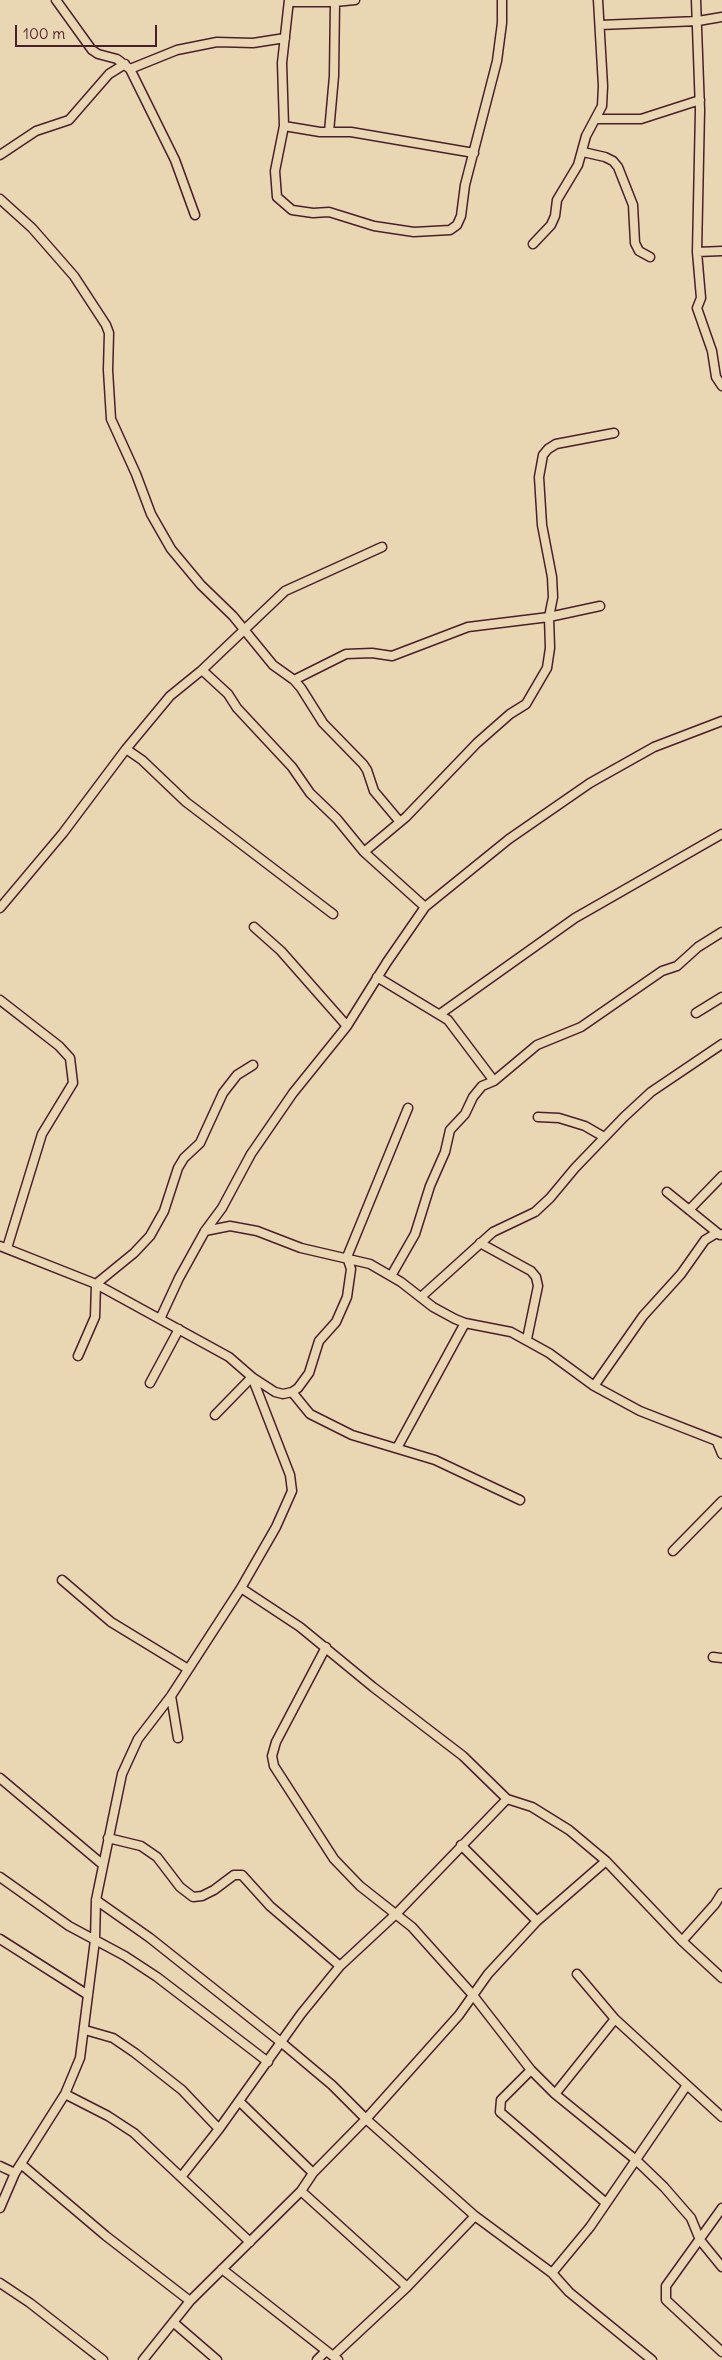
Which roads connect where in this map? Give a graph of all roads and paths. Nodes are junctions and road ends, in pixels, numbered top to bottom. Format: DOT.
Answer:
graph roads {
  1 [pos="56,0"];
  2 [pos="355,0"];
  3 [pos="502,0"];
  4 [pos="598,0"];
  5 [pos="696,0"];
  6 [pos="289,1"];
  7 [pos="335,2"];
  8 [pos="722,17"];
  9 [pos="698,21"];
  10 [pos="600,25"];
  11 [pos="285,38"];
  12 [pos="127,67"];
  13 [pos="700,100"];
  14 [pos="597,119"];
  15 [pos="284,126"];
  16 [pos="329,132"];
  17 [pos="583,152"];
  18 [pos="474,153"];
  19 [pos="0,155"];
  20 [pos="0,199"];
  21 [pos="195,214"];
  22 [pos="533,244"];
  23 [pos="722,250"];
  24 [pos="697,252"];
  25 [pos="650,257"];
  26 [pos="722,386"];
  27 [pos="614,434"];
  28 [pos="382,547"];
  29 [pos="600,606"];
  30 [pos="549,617"];
  31 [pos="244,631"];
  32 [pos="202,670"];
  33 [pos="294,680"];
  34 [pos="722,722"];
  35 [pos="126,749"];
  36 [pos="400,822"];
  37 [pos="722,834"];
  38 [pos="364,852"];
  39 [pos="425,907"];
  40 [pos="0,908"];
  41 [pos="333,914"];
  42 [pos="254,927"];
  43 [pos="722,932"];
  44 [pos="713,938"];
  45 [pos="722,942"];
  46 [pos="377,977"];
  47 [pos="722,997"];
  48 [pos="0,1000"];
  49 [pos="696,1013"];
  50 [pos="440,1014"];
  51 [pos="347,1026"];
  52 [pos="722,1044"];
  53 [pos="253,1065"];
  54 [pos="494,1081"];
  55 [pos="408,1108"];
  56 [pos="538,1117"];
  57 [pos="604,1137"];
  58 [pos="722,1176"];
  59 [pos="667,1192"];
  60 [pos="689,1210"];
  61 [pos="206,1231"];
  62 [pos="721,1235"];
  63 [pos="480,1243"];
  64 [pos="4,1247"];
  65 [pos="347,1257"];
  66 [pos="391,1276"];
  67 [pos="96,1284"];
  68 [pos="421,1296"];
  69 [pos="160,1319"];
  70 [pos="465,1324"];
  71 [pos="179,1329"];
  72 [pos="527,1339"];
  73 [pos="78,1356"];
  74 [pos="252,1377"];
  75 [pos="150,1383"];
  76 [pos="594,1386"];
  77 [pos="292,1392"];
  78 [pos="215,1414"];
  79 [pos="719,1443"];
  80 [pos="397,1448"];
  81 [pos="722,1454"];
  82 [pos="520,1500"];
  83 [pos="722,1501"];
  84 [pos="673,1551"];
  85 [pos="62,1580"];
  86 [pos="241,1588"];
  87 [pos="326,1647"];
  88 [pos="713,1657"];
  89 [pos="722,1658"];
  90 [pos="188,1670"];
  91 [pos="171,1696"];
  92 [pos="178,1738"];
  93 [pos="0,1778"];
  94 [pos="507,1798"];
  95 [pos="108,1838"];
  96 [pos="461,1845"];
  97 [pos="606,1861"];
  98 [pos="102,1864"];
  99 [pos="0,1877"];
  100 [pos="722,1893"];
  101 [pos="96,1900"];
  102 [pos="397,1913"];
  103 [pos="537,1922"];
  104 [pos="0,1939"];
  105 [pos="95,1940"];
  106 [pos="682,1941"];
  107 [pos="340,1966"];
  108 [pos="577,1974"];
  109 [pos="722,1978"];
  110 [pos="472,1994"];
  111 [pos="88,1995"];
  112 [pos="615,2019"];
  113 [pos="86,2030"];
  114 [pos="282,2043"];
  115 [pos="268,2062"];
  116 [pos="531,2070"];
  117 [pos="687,2085"];
  118 [pos="65,2094"];
  119 [pos="555,2094"];
  120 [pos="239,2101"];
  121 [pos="722,2116"];
  122 [pos="366,2119"];
  123 [pos="219,2129"];
  124 [pos="636,2160"];
  125 [pos="21,2164"];
  126 [pos="0,2166"];
  127 [pos="15,2173"];
  128 [pos="313,2173"];
  129 [pos="181,2177"];
  130 [pos="301,2191"];
  131 [pos="606,2203"];
  132 [pos="0,2208"];
  133 [pos="722,2208"];
  134 [pos="475,2216"];
  135 [pos="700,2240"];
  136 [pos="250,2242"];
  137 [pos="722,2266"];
  138 [pos="222,2268"];
  139 [pos="552,2273"];
  140 [pos="0,2283"];
  141 [pos="407,2287"];
  142 [pos="190,2301"];
  143 [pos="174,2322"];
  144 [pos="326,2351"];
  145 [pos="722,2352"];
  146 [pos="335,2358"];
  147 [pos="103,2360"];
  148 [pos="143,2360"];
  149 [pos="217,2360"];
  150 [pos="317,2360"];
  151 [pos="652,2360"];
  1 -- 12 [label="street"];
  2 -- 7 [label="street"];
  3 -- 18 [label="street"];
  4 -- 10 [label="street"];
  5 -- 9 [label="street"];
  6 -- 7 [label="street"];
  6 -- 11 [label="street"];
  7 -- 16 [label="street"];
  8 -- 9 [label="street"];
  9 -- 10 [label="street"];
  9 -- 13 [label="street"];
  10 -- 14 [label="street"];
  11 -- 12 [label="street"];
  11 -- 15 [label="street"];
  12 -- 19 [label="street"];
  12 -- 21 [label="street"];
  13 -- 14 [label="street"];
  13 -- 24 [label="street"];
  14 -- 17 [label="street"];
  15 -- 16 [label="street"];
  15 -- 18 [label="street"];
  16 -- 18 [label="street"];
  17 -- 22 [label="street"];
  17 -- 25 [label="street"];
  20 -- 31 [label="street"];
  23 -- 24 [label="street"];
  24 -- 26 [label="street"];
  27 -- 30 [label="street"];
  28 -- 31 [label="street"];
  29 -- 30 [label="street"];
  30 -- 33 [label="street"];
  30 -- 36 [label="street"];
  31 -- 32 [label="street"];
  31 -- 33 [label="street"];
  32 -- 35 [label="street"];
  32 -- 38 [label="street"];
  33 -- 36 [label="street"];
  34 -- 39 [label="street"];
  35 -- 40 [label="street"];
  35 -- 41 [label="street"];
  36 -- 38 [label="street"];
  37 -- 50 [label="street"];
  38 -- 39 [label="street"];
  39 -- 46 [label="street"];
  42 -- 51 [label="street"];
  43 -- 44 [label="street"];
  44 -- 45 [label="street"];
  44 -- 54 [label="street"];
  46 -- 50 [label="street"];
  46 -- 51 [label="street"];
  47 -- 49 [label="street"];
  48 -- 64 [label="street"];
  50 -- 54 [label="street"];
  51 -- 61 [label="street"];
  52 -- 57 [label="street"];
  53 -- 67 [label="street"];
  54 -- 66 [label="street"];
  55 -- 65 [label="street"];
  56 -- 57 [label="street"];
  57 -- 63 [label="street"];
  58 -- 60 [label="street"];
  59 -- 60 [label="street"];
  60 -- 62 [label="street"];
  61 -- 65 [label="street"];
  61 -- 69 [label="street"];
  62 -- 76 [label="street"];
  63 -- 68 [label="street"];
  63 -- 72 [label="street"];
  64 -- 67 [label="street"];
  65 -- 66 [label="street"];
  65 -- 77 [label="street"];
  66 -- 68 [label="street"];
  67 -- 69 [label="street"];
  67 -- 73 [label="street"];
  68 -- 70 [label="street"];
  69 -- 71 [label="street"];
  70 -- 72 [label="street"];
  70 -- 80 [label="street"];
  71 -- 74 [label="street"];
  71 -- 75 [label="street"];
  72 -- 76 [label="street"];
  74 -- 77 [label="street"];
  74 -- 78 [label="street"];
  74 -- 86 [label="street"];
  76 -- 79 [label="street"];
  77 -- 80 [label="street"];
  79 -- 81 [label="street"];
  80 -- 82 [label="street"];
  83 -- 84 [label="street"];
  85 -- 90 [label="street"];
  86 -- 87 [label="street"];
  86 -- 90 [label="street"];
  87 -- 94 [label="street"];
  87 -- 102 [label="street"];
  88 -- 89 [label="street"];
  90 -- 91 [label="street"];
  91 -- 92 [label="street"];
  91 -- 95 [label="street"];
  93 -- 98 [label="street"];
  94 -- 96 [label="street"];
  94 -- 97 [label="street"];
  95 -- 98 [label="street"];
  95 -- 107 [label="street"];
  96 -- 102 [label="street"];
  96 -- 103 [label="street"];
  97 -- 103 [label="street"];
  97 -- 106 [label="street"];
  98 -- 101 [label="street"];
  99 -- 105 [label="street"];
  100 -- 106 [label="street"];
  101 -- 105 [label="street"];
  101 -- 114 [label="street"];
  102 -- 107 [label="street"];
  102 -- 110 [label="street"];
  103 -- 110 [label="street"];
  104 -- 111 [label="street"];
  105 -- 111 [label="street"];
  105 -- 115 [label="street"];
  106 -- 109 [label="street"];
  107 -- 114 [label="street"];
  108 -- 112 [label="street"];
  110 -- 116 [label="street"];
  110 -- 122 [label="street"];
  111 -- 113 [label="street"];
  112 -- 117 [label="street"];
  112 -- 119 [label="street"];
  113 -- 118 [label="street"];
  113 -- 123 [label="street"];
  114 -- 115 [label="street"];
  114 -- 122 [label="street"];
  115 -- 120 [label="street"];
  116 -- 119 [label="street"];
  116 -- 131 [label="street"];
  117 -- 121 [label="street"];
  117 -- 124 [label="street"];
  118 -- 125 [label="street"];
  118 -- 129 [label="street"];
  119 -- 124 [label="street"];
  120 -- 123 [label="street"];
  120 -- 128 [label="street"];
  122 -- 128 [label="street"];
  122 -- 134 [label="street"];
  123 -- 129 [label="street"];
  124 -- 131 [label="street"];
  124 -- 135 [label="street"];
  125 -- 127 [label="street"];
  125 -- 142 [label="street"];
  126 -- 127 [label="street"];
  127 -- 132 [label="street"];
  128 -- 130 [label="street"];
  129 -- 136 [label="street"];
  130 -- 136 [label="street"];
  130 -- 141 [label="street"];
  131 -- 139 [label="street"];
  133 -- 135 [label="street"];
  134 -- 139 [label="street"];
  134 -- 141 [label="street"];
  135 -- 137 [label="street"];
  135 -- 145 [label="street"];
  136 -- 138 [label="street"];
  138 -- 142 [label="street"];
  138 -- 144 [label="street"];
  139 -- 151 [label="street"];
  140 -- 147 [label="street"];
  141 -- 146 [label="street"];
  142 -- 143 [label="street"];
  143 -- 148 [label="street"];
  143 -- 149 [label="street"];
  144 -- 146 [label="street"];
  144 -- 150 [label="street"];
}
